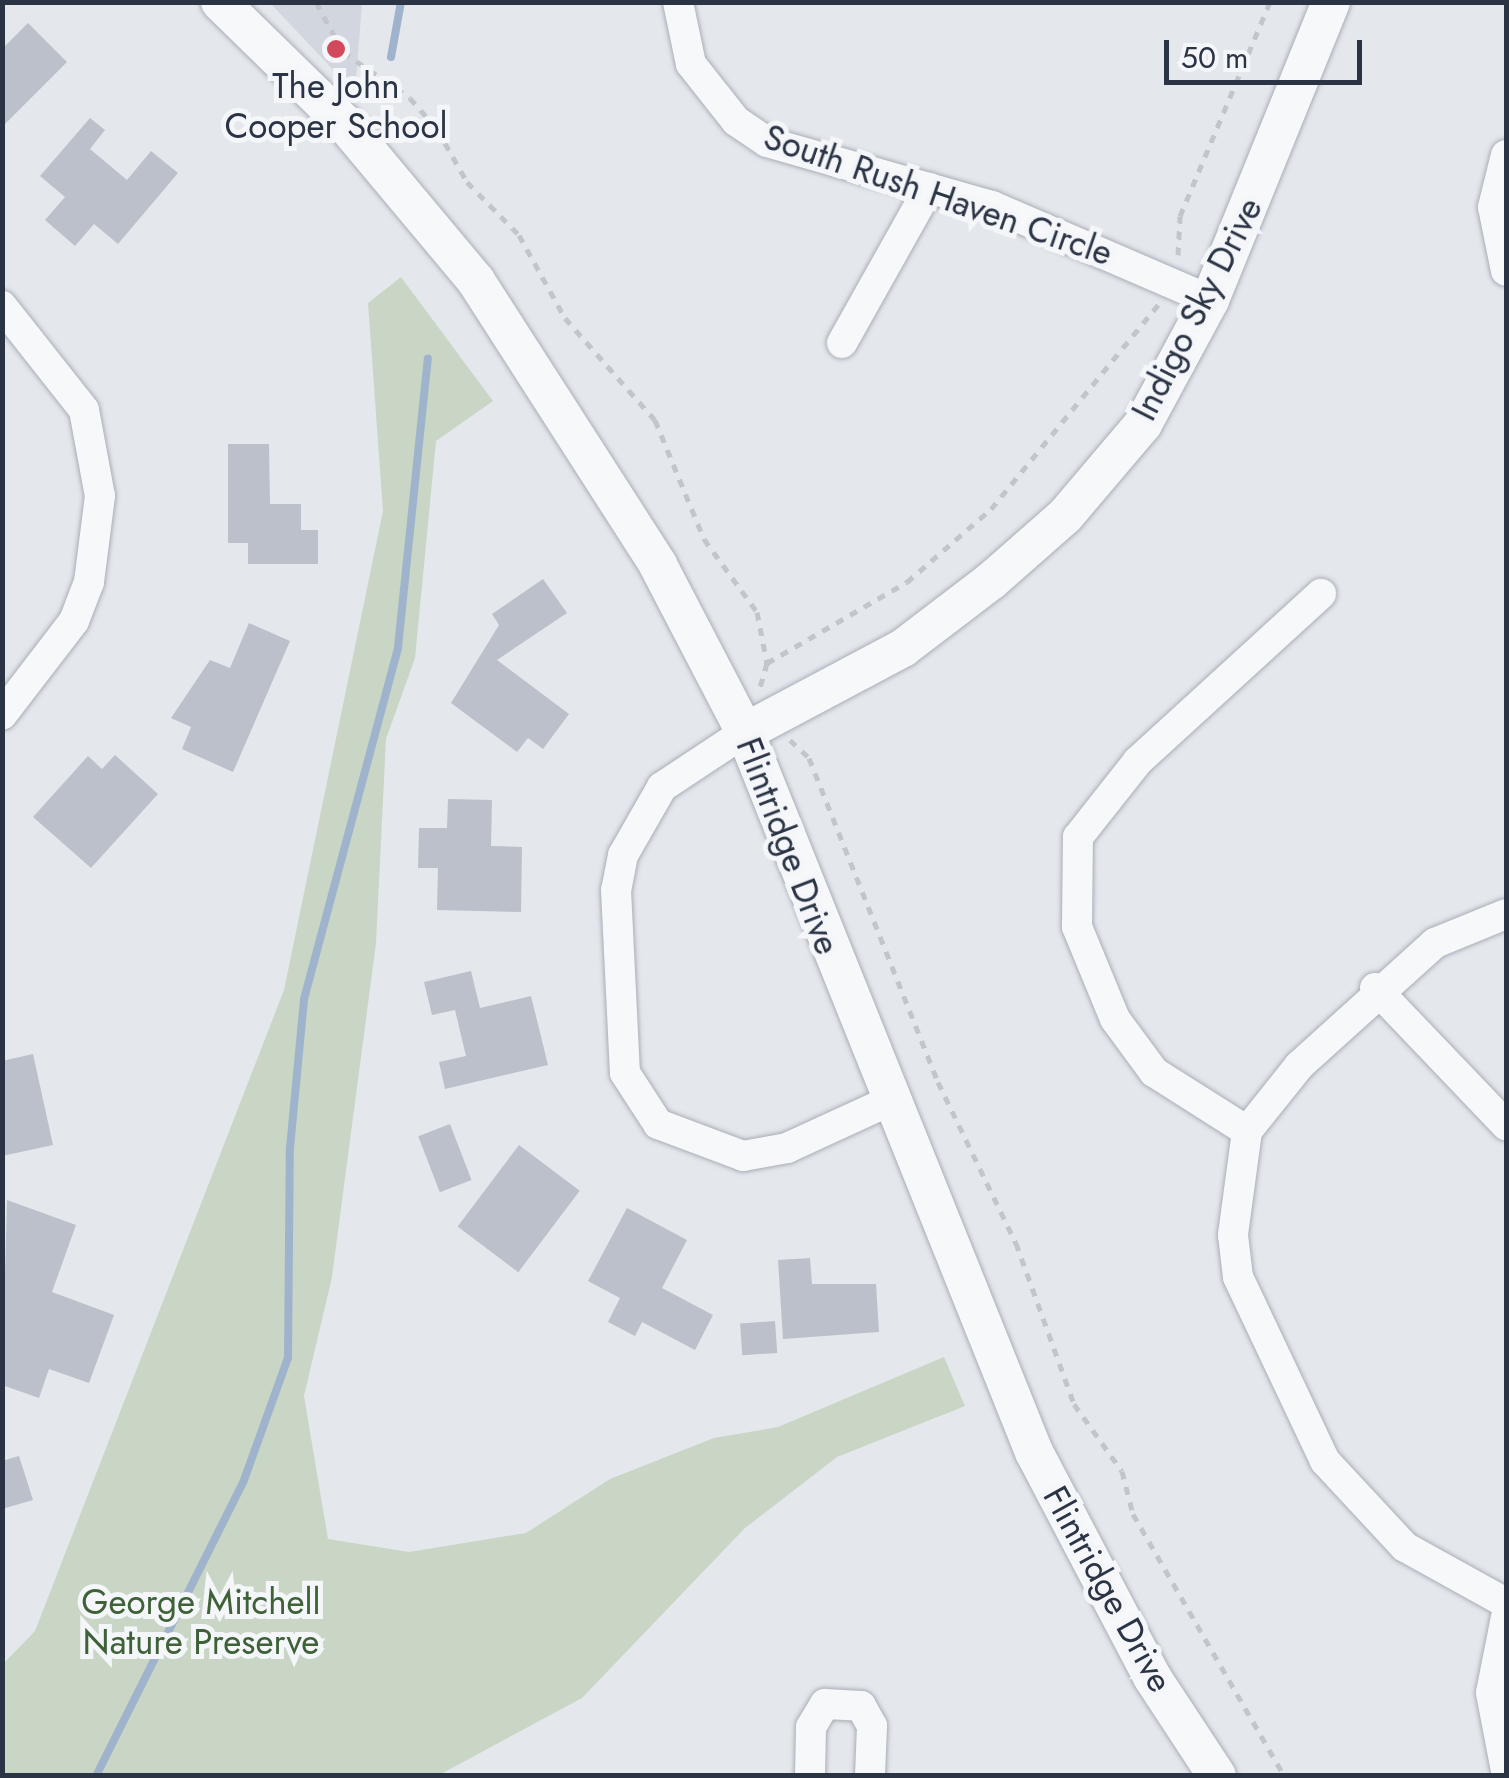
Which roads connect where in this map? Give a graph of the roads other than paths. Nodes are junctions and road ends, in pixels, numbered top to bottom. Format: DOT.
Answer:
graph roads {
  1 [pos="220,2"];
  2 [pos="678,2"];
  3 [pos="1331,2"];
  4 [pos="1506,156"];
  5 [pos="929,188"];
  6 [pos="1506,271"];
  7 [pos="1210,300"];
  8 [pos="2,306"];
  9 [pos="842,343"];
  10 [pos="1321,594"];
  11 [pos="2,715"];
  12 [pos="745,732"];
  13 [pos="1506,914"];
  14 [pos="1375,988"];
  15 [pos="887,1102"];
  16 [pos="1506,1125"];
  17 [pos="1247,1131"];
  18 [pos="1506,1603"];
  19 [pos="1506,1617"];
  20 [pos="1506,1770"];
  21 [pos="810,1776"];
  22 [pos="870,1776"];
  23 [pos="1217,1776"];
  1 -- 12 [label="street, Flintridge Drive"];
  2 -- 5 [label="street, South Rush Haven Circle"];
  3 -- 7 [label="street, Indigo Sky Drive"];
  4 -- 6 [label="street"];
  5 -- 7 [label="street, South Rush Haven Circle"];
  5 -- 9 [label="street"];
  7 -- 12 [label="street, Indigo Sky Drive"];
  8 -- 11 [label="street"];
  10 -- 17 [label="street"];
  12 -- 15 [label="street, Flintridge Drive"];
  12 -- 15 [label="street"];
  13 -- 14 [label="street"];
  14 -- 16 [label="street"];
  14 -- 17 [label="street"];
  15 -- 23 [label="street, Flintridge Drive"];
  17 -- 18 [label="street"];
  19 -- 20 [label="street"];
  21 -- 22 [label="street"];
}
